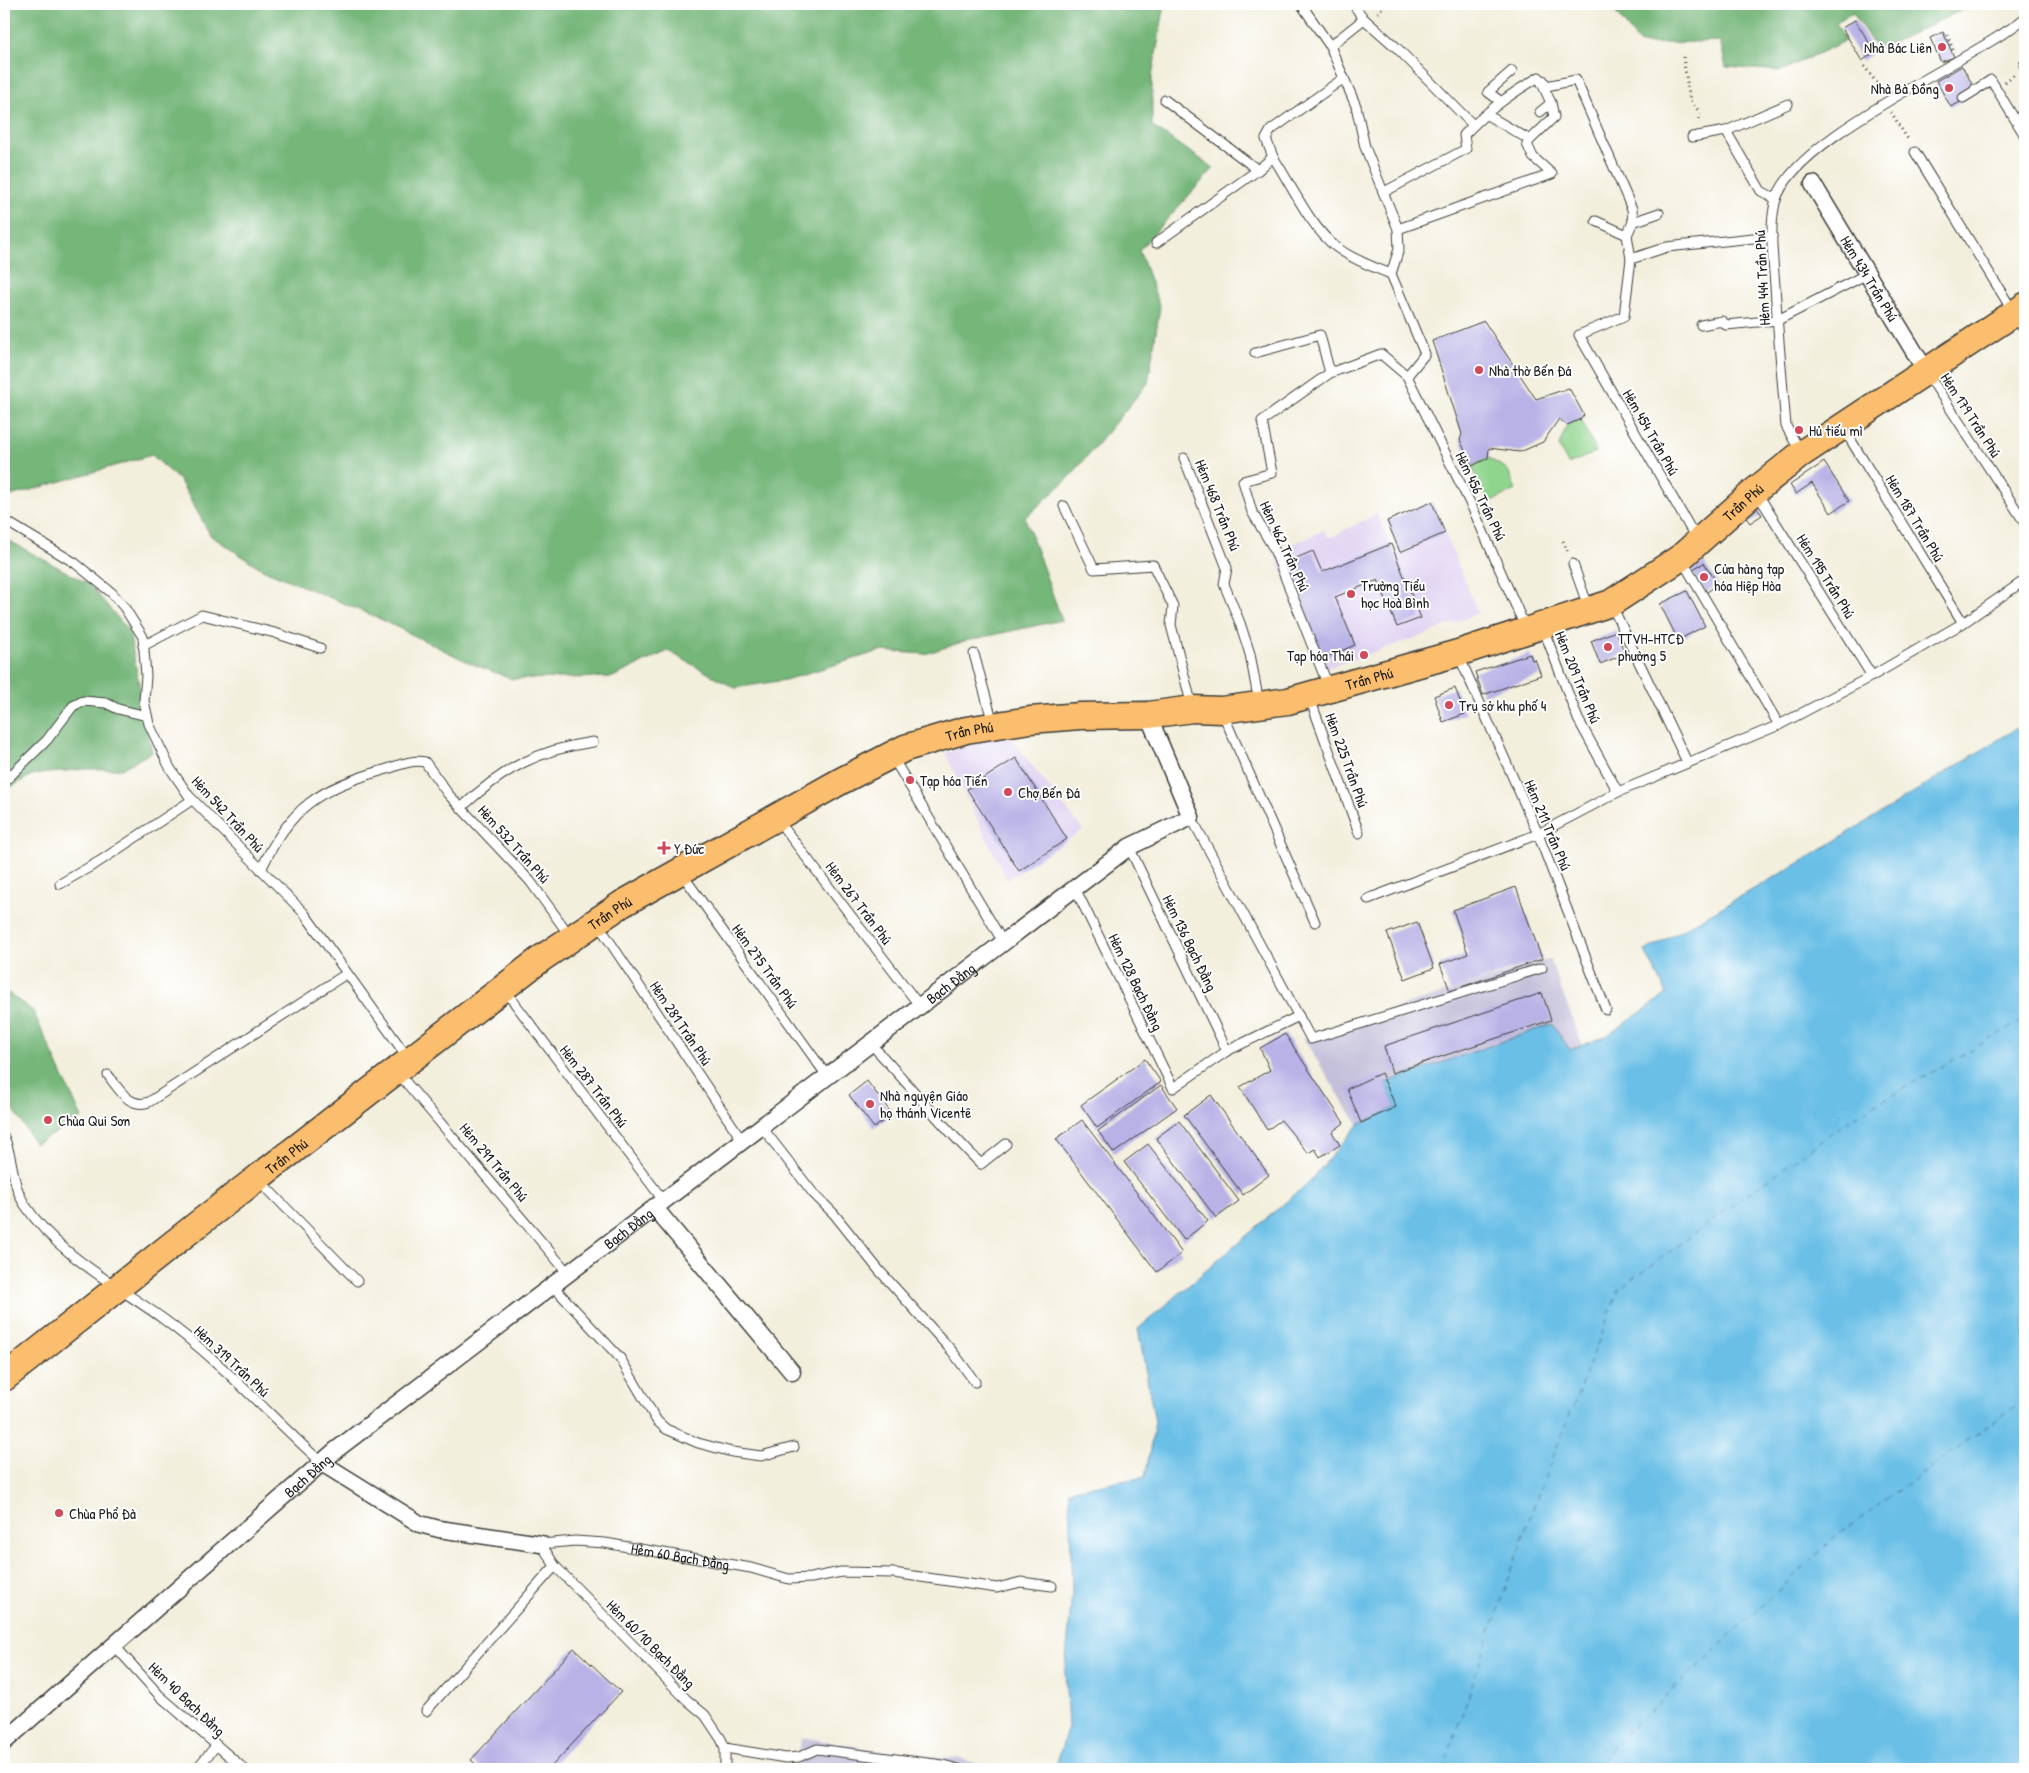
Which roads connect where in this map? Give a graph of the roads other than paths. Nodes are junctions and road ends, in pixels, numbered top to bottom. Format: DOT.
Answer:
graph roads {
  1 [pos="1301,4"];
  2 [pos="1353,4"];
  3 [pos="2025,18"];
  4 [pos="1364,19"];
  5 [pos="1330,46"];
  6 [pos="1512,71"];
  7 [pos="1541,76"];
  8 [pos="1344,78"];
  9 [pos="1963,98"];
  10 [pos="1165,100"];
  11 [pos="1500,101"];
  12 [pos="1551,104"];
  13 [pos="1788,104"];
  14 [pos="1540,112"];
  15 [pos="1487,115"];
  16 [pos="1473,125"];
  17 [pos="1726,131"];
  18 [pos="2025,136"];
  19 [pos="1692,137"];
  20 [pos="1530,140"];
  21 [pos="1915,152"];
  22 [pos="1273,157"];
  23 [pos="1258,170"];
  24 [pos="1812,184"];
  25 [pos="1384,192"];
  26 [pos="1776,199"];
  27 [pos="1659,213"];
  28 [pos="1596,221"];
  29 [pos="1633,222"];
  30 [pos="1398,229"];
  31 [pos="1627,235"];
  32 [pos="1772,236"];
  33 [pos="1156,243"];
  34 [pos="1632,259"];
  35 [pos="1391,274"];
  36 [pos="1867,274"];
  37 [pos="2022,317"];
  38 [pos="1778,320"];
  39 [pos="1701,325"];
  40 [pos="1255,353"];
  41 [pos="1330,373"];
  42 [pos="1927,373"];
  43 [pos="1407,376"];
  44 [pos="1843,427"];
  45 [pos="1802,454"];
  46 [pos="1184,458"];
  47 [pos="1756,490"];
  48 [pos="1064,506"];
  49 [pos="4,520"];
  50 [pos="2025,523"];
  51 [pos="1689,550"];
  52 [pos="1573,564"];
  53 [pos="2025,580"];
  54 [pos="1600,607"];
  55 [pos="1963,624"];
  56 [pos="1534,628"];
  57 [pos="143,646"];
  58 [pos="320,648"];
  59 [pos="1458,653"];
  60 [pos="974,654"];
  61 [pos="1872,676"];
  62 [pos="1320,694"];
  63 [pos="1259,706"];
  64 [pos="1193,709"];
  65 [pos="1221,710"];
  66 [pos="1148,715"];
  67 [pos="147,716"];
  68 [pos="1779,725"];
  69 [pos="994,726"];
  70 [pos="593,742"];
  71 [pos="891,756"];
  72 [pos="1688,762"];
  73 [pos="4,782"];
  74 [pos="1618,792"];
  75 [pos="192,800"];
  76 [pos="462,808"];
  77 [pos="1191,817"];
  78 [pos="776,818"];
  79 [pos="1359,833"];
  80 [pos="1538,834"];
  81 [pos="1129,847"];
  82 [pos="262,870"];
  83 [pos="680,872"];
  84 [pos="60,884"];
  85 [pos="1075,888"];
  86 [pos="1368,899"];
  87 [pos="597,921"];
  88 [pos="1314,922"];
  89 [pos="572,938"];
  90 [pos="1003,942"];
  91 [pos="1542,968"];
  92 [pos="346,974"];
  93 [pos="503,988"];
  94 [pos="920,1005"];
  95 [pos="1606,1010"];
  96 [pos="1299,1016"];
  97 [pos="870,1043"];
  98 [pos="1227,1051"];
  99 [pos="403,1066"];
  100 [pos="108,1075"];
  101 [pos="827,1076"];
  102 [pos="761,1126"];
  103 [pos="4,1137"];
  104 [pos="742,1140"];
  105 [pos="1006,1144"];
  106 [pos="257,1178"];
  107 [pos="658,1204"];
  108 [pos="568,1273"];
  109 [pos="357,1281"];
  110 [pos="552,1285"];
  111 [pos="116,1289"];
  112 [pos="792,1372"];
  113 [pos="4,1378"];
  114 [pos="975,1382"];
  115 [pos="794,1447"];
  116 [pos="322,1463"];
  117 [pos="541,1544"];
  118 [pos="555,1566"];
  119 [pos="1052,1586"];
  120 [pos="114,1645"];
  121 [pos="426,1711"];
  122 [pos="4,1742"];
  123 [pos="216,1746"];
  124 [pos="725,1748"];
  125 [pos="196,1769"];
  126 [pos="244,1769"];
  127 [pos="725,1769"];
  128 [pos="959,1769"];
  1 -- 5 [label="lane"];
  2 -- 4 [label="lane"];
  3 -- 26 [label="lane, Hẻm 444 Trần Phú"];
  4 -- 5 [label="lane"];
  4 -- 16 [label="lane"];
  5 -- 8 [label="lane"];
  6 -- 11 [label="lane"];
  7 -- 29 [label="lane"];
  8 -- 22 [label="lane"];
  8 -- 25 [label="lane"];
  9 -- 18 [label="lane"];
  10 -- 23 [label="lane"];
  11 -- 12 [label="lane"];
  11 -- 15 [label="lane"];
  12 -- 14 [label="lane"];
  12 -- 20 [label="lane"];
  13 -- 17 [label="lane"];
  15 -- 16 [label="lane"];
  15 -- 20 [label="lane"];
  16 -- 25 [label="lane"];
  17 -- 19 [label="lane"];
  17 -- 26 [label="lane"];
  20 -- 30 [label="lane"];
  21 -- 37 [label="lane"];
  22 -- 23 [label="lane"];
  22 -- 35 [label="lane"];
  23 -- 33 [label="lane"];
  24 -- 36 [label="street, Hẻm 434 Trần Phú"];
  25 -- 30 [label="lane"];
  26 -- 32 [label="lane, Hẻm 444 Trần Phú"];
  27 -- 29 [label="lane"];
  28 -- 31 [label="lane"];
  29 -- 31 [label="lane"];
  30 -- 35 [label="lane"];
  31 -- 34 [label="lane"];
  32 -- 34 [label="lane"];
  32 -- 38 [label="lane, Hẻm 444 Trần Phú"];
  34 -- 51 [label="lane, Hẻm 454 Trần Phú"];
  35 -- 43 [label="lane"];
  36 -- 38 [label="lane"];
  36 -- 42 [label="street, Hẻm 434 Trần Phú"];
  37 -- 42 [label="main road, Trần Phú"];
  38 -- 39 [label="lane"];
  38 -- 45 [label="lane, Hẻm 444 Trần Phú"];
  40 -- 41 [label="lane"];
  41 -- 43 [label="lane, Hẻm 462 Trần Phú"];
  41 -- 62 [label="lane, Hẻm 462 Trần Phú"];
  42 -- 44 [label="main road, Trần Phú"];
  42 -- 50 [label="lane, Hẻm 179 Trần Phú"];
  43 -- 56 [label="lane, Hẻm 456 Trần Phú"];
  44 -- 45 [label="main road, Trần Phú"];
  44 -- 55 [label="lane, Hẻm 187 Trần Phú"];
  45 -- 47 [label="main road, Trần Phú"];
  46 -- 63 [label="lane, Hẻm 468 Trần Phú"];
  47 -- 51 [label="main road, Trần Phú"];
  47 -- 61 [label="lane, Hẻm 195 Trần Phú"];
  48 -- 64 [label="lane"];
  49 -- 57 [label="lane, Hẻm 542 Trần Phú"];
  51 -- 54 [label="main road, Trần Phú"];
  51 -- 68 [label="lane, Hẻm 454 Trần Phú"];
  52 -- 54 [label="lane"];
  53 -- 55 [label="lane"];
  54 -- 56 [label="main road, Trần Phú"];
  54 -- 72 [label="lane"];
  55 -- 61 [label="lane"];
  56 -- 59 [label="main road, Trần Phú"];
  56 -- 74 [label="lane, Hẻm 209 Trần Phú"];
  57 -- 58 [label="lane"];
  57 -- 67 [label="lane, Hẻm 542 Trần Phú"];
  59 -- 62 [label="main road, Trần Phú"];
  59 -- 80 [label="lane, Hẻm 211 Trần Phú"];
  60 -- 69 [label="lane"];
  61 -- 68 [label="lane"];
  62 -- 63 [label="main road, Trần Phú"];
  62 -- 79 [label="lane, Hẻm 225 Trần Phú"];
  63 -- 65 [label="main road, Trần Phú"];
  64 -- 65 [label="main road, Trần Phú"];
  64 -- 66 [label="main road, Trần Phú"];
  65 -- 88 [label="lane"];
  66 -- 69 [label="main road, Trần Phú"];
  66 -- 77 [label="street"];
  67 -- 73 [label="lane"];
  67 -- 75 [label="lane, Hẻm 542 Trần Phú"];
  68 -- 72 [label="lane"];
  69 -- 71 [label="main road, Trần Phú"];
  70 -- 76 [label="lane"];
  71 -- 78 [label="main road, Trần Phú"];
  71 -- 90 [label="lane"];
  72 -- 74 [label="lane"];
  74 -- 80 [label="lane"];
  75 -- 82 [label="lane, Hẻm 542 Trần Phú"];
  75 -- 84 [label="lane"];
  76 -- 82 [label="lane, Hẻm 532 Trần Phú"];
  76 -- 89 [label="lane, Hẻm 532 Trần Phú"];
  77 -- 81 [label="street, Bạch Đằng"];
  77 -- 96 [label="lane"];
  78 -- 83 [label="main road, Trần Phú"];
  78 -- 94 [label="lane, Hẻm 267 Trần Phú"];
  80 -- 86 [label="lane"];
  80 -- 95 [label="lane, Hẻm 211 Trần Phú"];
  81 -- 85 [label="street, Bạch Đằng"];
  81 -- 98 [label="lane, Hẻm 136 Bạch Đằng"];
  82 -- 92 [label="lane, Hẻm 542 Trần Phú"];
  83 -- 87 [label="main road, Trần Phú"];
  83 -- 101 [label="lane, Hẻm 275 Trần Phú"];
  85 -- 90 [label="street, Bạch Đằng"];
  85 -- 98 [label="lane, Hẻm 128 Bạch Đằng"];
  87 -- 89 [label="main road, Trần Phú"];
  87 -- 104 [label="lane, Hẻm 281 Trần Phú"];
  89 -- 93 [label="main road, Trần Phú"];
  90 -- 94 [label="street, Bạch Đằng"];
  91 -- 96 [label="lane"];
  92 -- 99 [label="lane, Hẻm 542 Trần Phú"];
  92 -- 100 [label="lane"];
  93 -- 99 [label="main road, Trần Phú"];
  93 -- 107 [label="lane, Hẻm 287 Trần Phú"];
  94 -- 97 [label="street, Bạch Đằng"];
  96 -- 98 [label="lane"];
  97 -- 101 [label="street, Bạch Đằng"];
  97 -- 105 [label="lane"];
  99 -- 106 [label="main road, Trần Phú"];
  99 -- 108 [label="lane, Hẻm 291 Trần Phú"];
  101 -- 102 [label="street, Bạch Đằng"];
  102 -- 104 [label="street, Bạch Đằng"];
  102 -- 114 [label="lane"];
  103 -- 111 [label="lane, Hẻm 319 Trần Phú"];
  104 -- 107 [label="street, Bạch Đằng"];
  106 -- 109 [label="lane"];
  106 -- 111 [label="main road, Trần Phú"];
  107 -- 108 [label="street, Bạch Đằng"];
  107 -- 112 [label="street"];
  108 -- 110 [label="street, Bạch Đằng"];
  110 -- 115 [label="lane"];
  110 -- 116 [label="street, Bạch Đằng"];
  111 -- 113 [label="main road, Trần Phú"];
  111 -- 116 [label="lane, Hẻm 319 Trần Phú"];
  116 -- 117 [label="street, Hẻm 60 Bạch Đằng"];
  116 -- 120 [label="street, Bạch Đằng"];
  117 -- 118 [label="lane, Hẻm 60/10 Bạch Đằng"];
  117 -- 119 [label="lane, Hẻm 60 Bạch Đằng"];
  118 -- 121 [label="lane"];
  118 -- 124 [label="lane, Hẻm 60/10 Bạch Đằng"];
  120 -- 122 [label="street, Bạch Đằng"];
  120 -- 123 [label="lane, Hẻm 40 Bạch Đằng"];
  123 -- 125 [label="lane"];
  123 -- 126 [label="lane, Hẻm 40 Bạch Đằng"];
  124 -- 127 [label="lane"];
  124 -- 128 [label="lane"];
}
